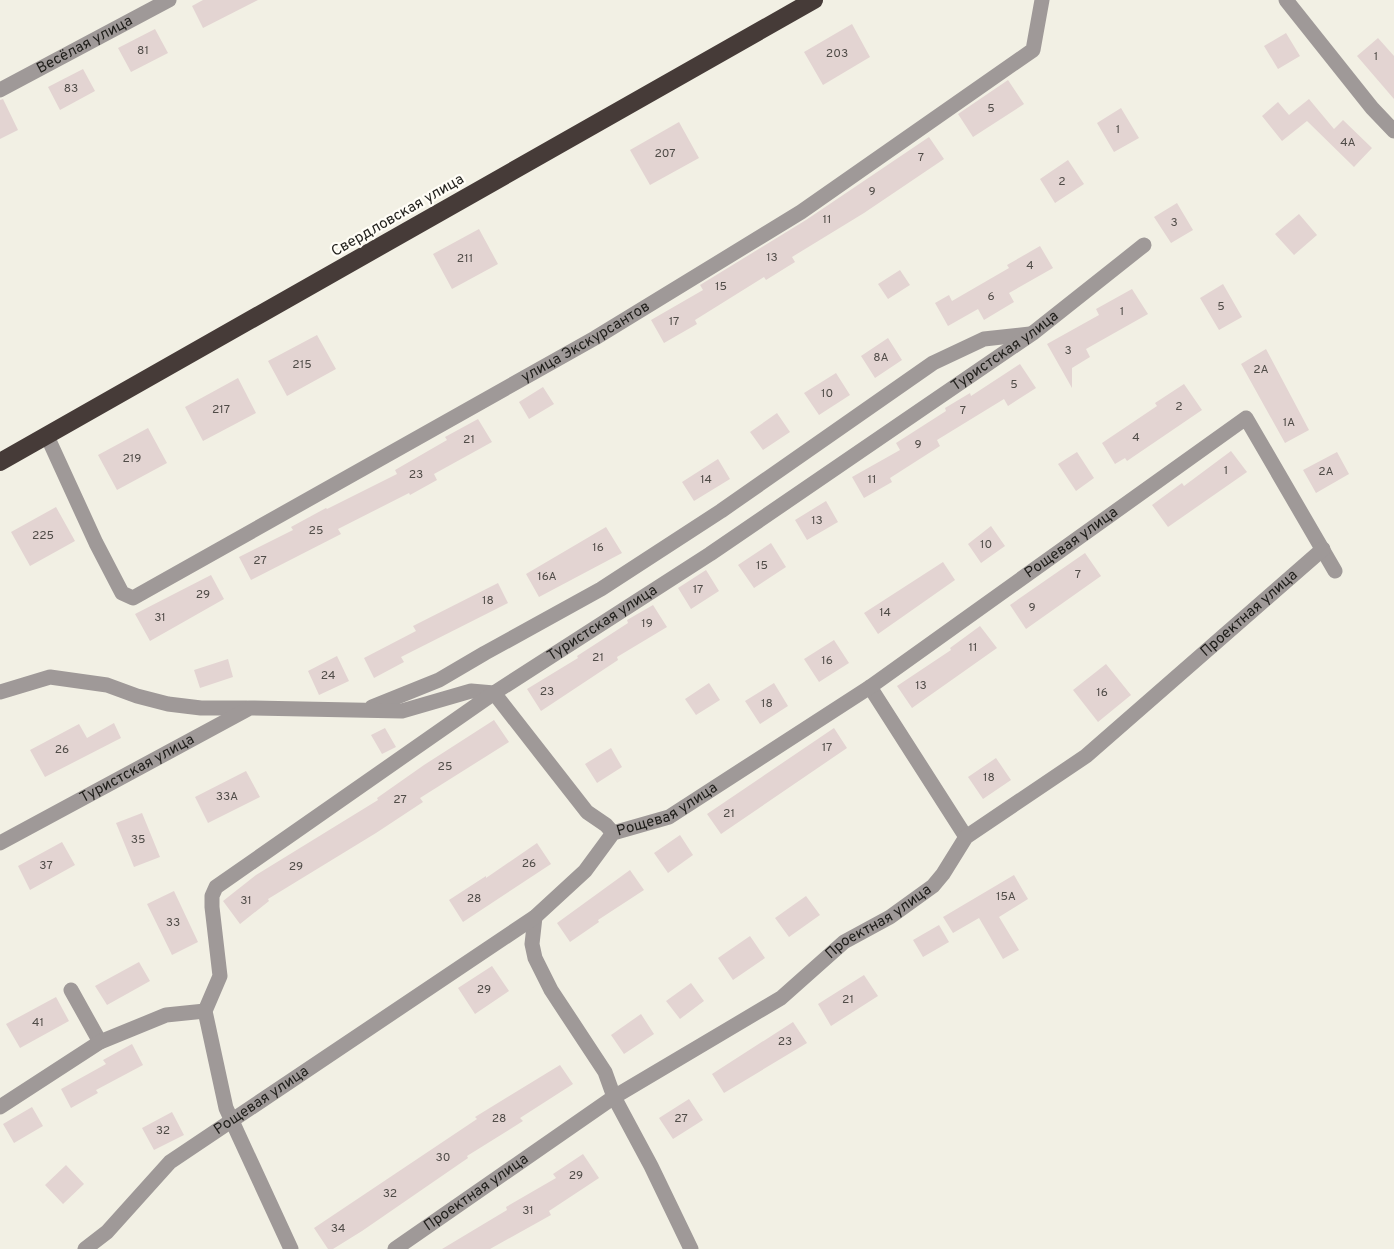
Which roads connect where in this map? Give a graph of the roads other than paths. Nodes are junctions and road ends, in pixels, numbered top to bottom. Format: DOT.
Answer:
graph roads {
  1 [pos="169,0"];
  2 [pos="814,0"];
  3 [pos="1042,0"];
  4 [pos="1286,0"];
  5 [pos="0,90"];
  6 [pos="1394,131"];
  7 [pos="1144,245"];
  8 [pos="1033,333"];
  9 [pos="47,436"];
  10 [pos="0,462"];
  11 [pos="1323,549"];
  12 [pos="1335,571"];
  13 [pos="870,687"];
  14 [pos="0,692"];
  15 [pos="494,693"];
  16 [pos="250,708"];
  17 [pos="364,710"];
  18 [pos="613,833"];
  19 [pos="966,837"];
  20 [pos="0,843"];
  21 [pos="534,917"];
  22 [pos="71,990"];
  23 [pos="205,1011"];
  24 [pos="100,1042"];
  25 [pos="614,1097"];
  26 [pos="0,1107"];
  27 [pos="232,1121"];
  28 [pos="85,1249"];
  29 [pos="291,1249"];
  30 [pos="395,1249"];
  31 [pos="691,1249"];
  1 -- 5 [label="street, Весёлая улица"];
  2 -- 9 [label="highway, Свердловская улица"];
  3 -- 9 [label="street, улица Экскурсантов"];
  4 -- 6 [label="street"];
  7 -- 8 [label="street, Туристская улица"];
  8 -- 15 [label="street, Туристская улица"];
  8 -- 17 [label="street"];
  9 -- 10 [label="highway, Свердловская улица"];
  11 -- 12 [label="street"];
  11 -- 13 [label="street, Рощевая улица"];
  11 -- 19 [label="street, Проектная улица"];
  13 -- 18 [label="street, Рощевая улица"];
  13 -- 19 [label="street"];
  14 -- 16 [label="street"];
  15 -- 17 [label="street, Туристская улица"];
  15 -- 18 [label="street"];
  15 -- 23 [label="street"];
  16 -- 17 [label="street, Туристская улица"];
  16 -- 20 [label="street, Туристская улица"];
  18 -- 21 [label="street, Рощевая улица"];
  19 -- 25 [label="street, Проектная улица"];
  21 -- 25 [label="street"];
  21 -- 27 [label="street, Рощевая улица"];
  22 -- 24 [label="street"];
  23 -- 24 [label="street"];
  23 -- 27 [label="street"];
  24 -- 26 [label="street"];
  25 -- 30 [label="street, Проектная улица"];
  25 -- 31 [label="street"];
  27 -- 28 [label="street, Рощевая улица"];
  27 -- 29 [label="street"];
}
